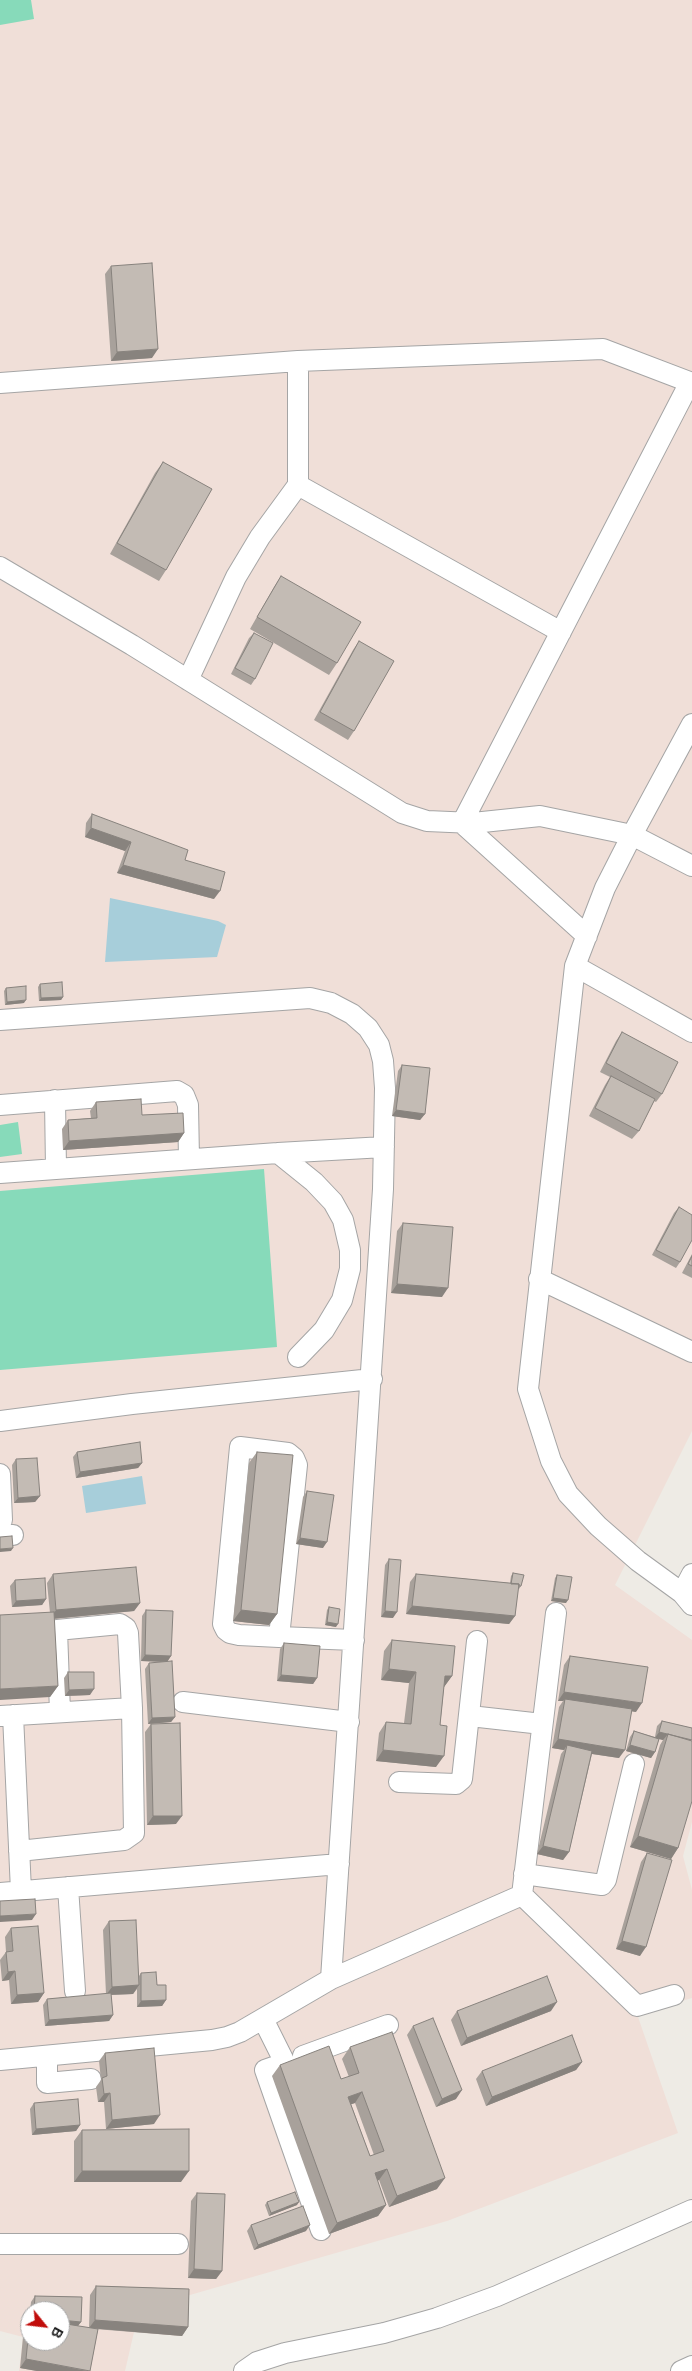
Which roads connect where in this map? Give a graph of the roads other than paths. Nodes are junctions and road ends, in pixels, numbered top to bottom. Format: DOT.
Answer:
graph roads {
  1 [pos="298,361"];
  2 [pos="691,382"];
  3 [pos="0,383"];
  4 [pos="298,485"];
  5 [pos="0,566"];
  6 [pos="561,632"];
  7 [pos="188,680"];
  8 [pos="692,724"];
  9 [pos="462,823"];
  10 [pos="632,836"];
  11 [pos="692,866"];
  12 [pos="587,936"];
  13 [pos="575,966"];
  14 [pos="0,1020"];
  15 [pos="692,1032"];
  16 [pos="55,1100"];
  17 [pos="0,1105"];
  18 [pos="384,1147"];
  19 [pos="278,1153"];
  20 [pos="189,1159"];
  21 [pos="56,1169"];
  22 [pos="0,1173"];
  23 [pos="538,1280"];
  24 [pos="692,1352"];
  25 [pos="298,1357"];
  26 [pos="372,1379"];
  27 [pos="0,1421"];
  28 [pos="0,1474"];
  29 [pos="4,1530"];
  30 [pos="692,1574"];
  31 [pos="687,1599"];
  32 [pos="556,1613"];
  33 [pos="279,1637"];
  34 [pos="354,1640"];
  35 [pos="477,1641"];
  36 [pos="183,1702"];
  37 [pos="132,1708"];
  38 [pos="60,1712"];
  39 [pos="6,1716"];
  40 [pos="470,1716"];
  41 [pos="349,1722"];
  42 [pos="542,1724"];
  43 [pos="634,1764"];
  44 [pos="399,1782"];
  45 [pos="19,1851"];
  46 [pos="339,1864"];
  47 [pos="524,1874"];
  48 [pos="68,1887"];
  49 [pos="21,1891"];
  50 [pos="0,1893"];
  51 [pos="522,1895"];
  52 [pos="331,1979"];
  53 [pos="75,1990"];
  54 [pos="674,1995"];
  55 [pos="263,2019"];
  56 [pos="388,2025"];
  57 [pos="47,2056"];
  58 [pos="0,2060"];
  59 [pos="285,2063"];
  60 [pos="91,2079"];
  61 [pos="692,2210"];
  62 [pos="321,2230"];
  63 [pos="0,2244"];
  64 [pos="178,2244"];
  65 [pos="692,2366"];
  66 [pos="244,2371"];
  67 [pos="681,2371"];
  1 -- 2 [label="street"];
  1 -- 3 [label="street"];
  1 -- 4 [label="street"];
  2 -- 6 [label="street"];
  4 -- 6 [label="street"];
  4 -- 7 [label="street"];
  5 -- 7 [label="street"];
  6 -- 9 [label="street"];
  7 -- 9 [label="street"];
  8 -- 10 [label="street"];
  9 -- 10 [label="street"];
  9 -- 12 [label="street"];
  10 -- 11 [label="street"];
  10 -- 12 [label="street"];
  12 -- 13 [label="street"];
  13 -- 15 [label="street"];
  13 -- 23 [label="street"];
  14 -- 18 [label="street"];
  16 -- 17 [label="street"];
  16 -- 20 [label="street"];
  16 -- 21 [label="street"];
  18 -- 19 [label="street"];
  18 -- 26 [label="street"];
  19 -- 20 [label="street"];
  19 -- 25 [label="street"];
  20 -- 21 [label="street"];
  21 -- 22 [label="street"];
  23 -- 24 [label="street"];
  23 -- 31 [label="street"];
  26 -- 27 [label="street"];
  26 -- 34 [label="street"];
  28 -- 29 [label="street"];
  30 -- 31 [label="street"];
  32 -- 42 [label="street"];
  33 -- 33 [label="street"];
  33 -- 34 [label="street"];
  34 -- 41 [label="street"];
  35 -- 40 [label="street"];
  36 -- 41 [label="street"];
  37 -- 38 [label="street"];
  37 -- 38 [label="street"];
  37 -- 45 [label="street"];
  38 -- 39 [label="street"];
  39 -- 45 [label="street"];
  40 -- 42 [label="street"];
  40 -- 44 [label="street"];
  41 -- 46 [label="street"];
  42 -- 47 [label="street"];
  43 -- 47 [label="street"];
  45 -- 49 [label="street"];
  46 -- 48 [label="street"];
  46 -- 52 [label="street"];
  47 -- 51 [label="street"];
  48 -- 49 [label="street"];
  48 -- 53 [label="street"];
  49 -- 50 [label="street"];
  51 -- 52 [label="street"];
  51 -- 54 [label="street"];
  52 -- 55 [label="street"];
  55 -- 57 [label="street"];
  55 -- 59 [label="street"];
  56 -- 59 [label="street"];
  57 -- 58 [label="street"];
  57 -- 60 [label="street"];
  59 -- 62 [label="street"];
  61 -- 66 [label="street"];
  63 -- 64 [label="street"];
  65 -- 67 [label="street"];
}
